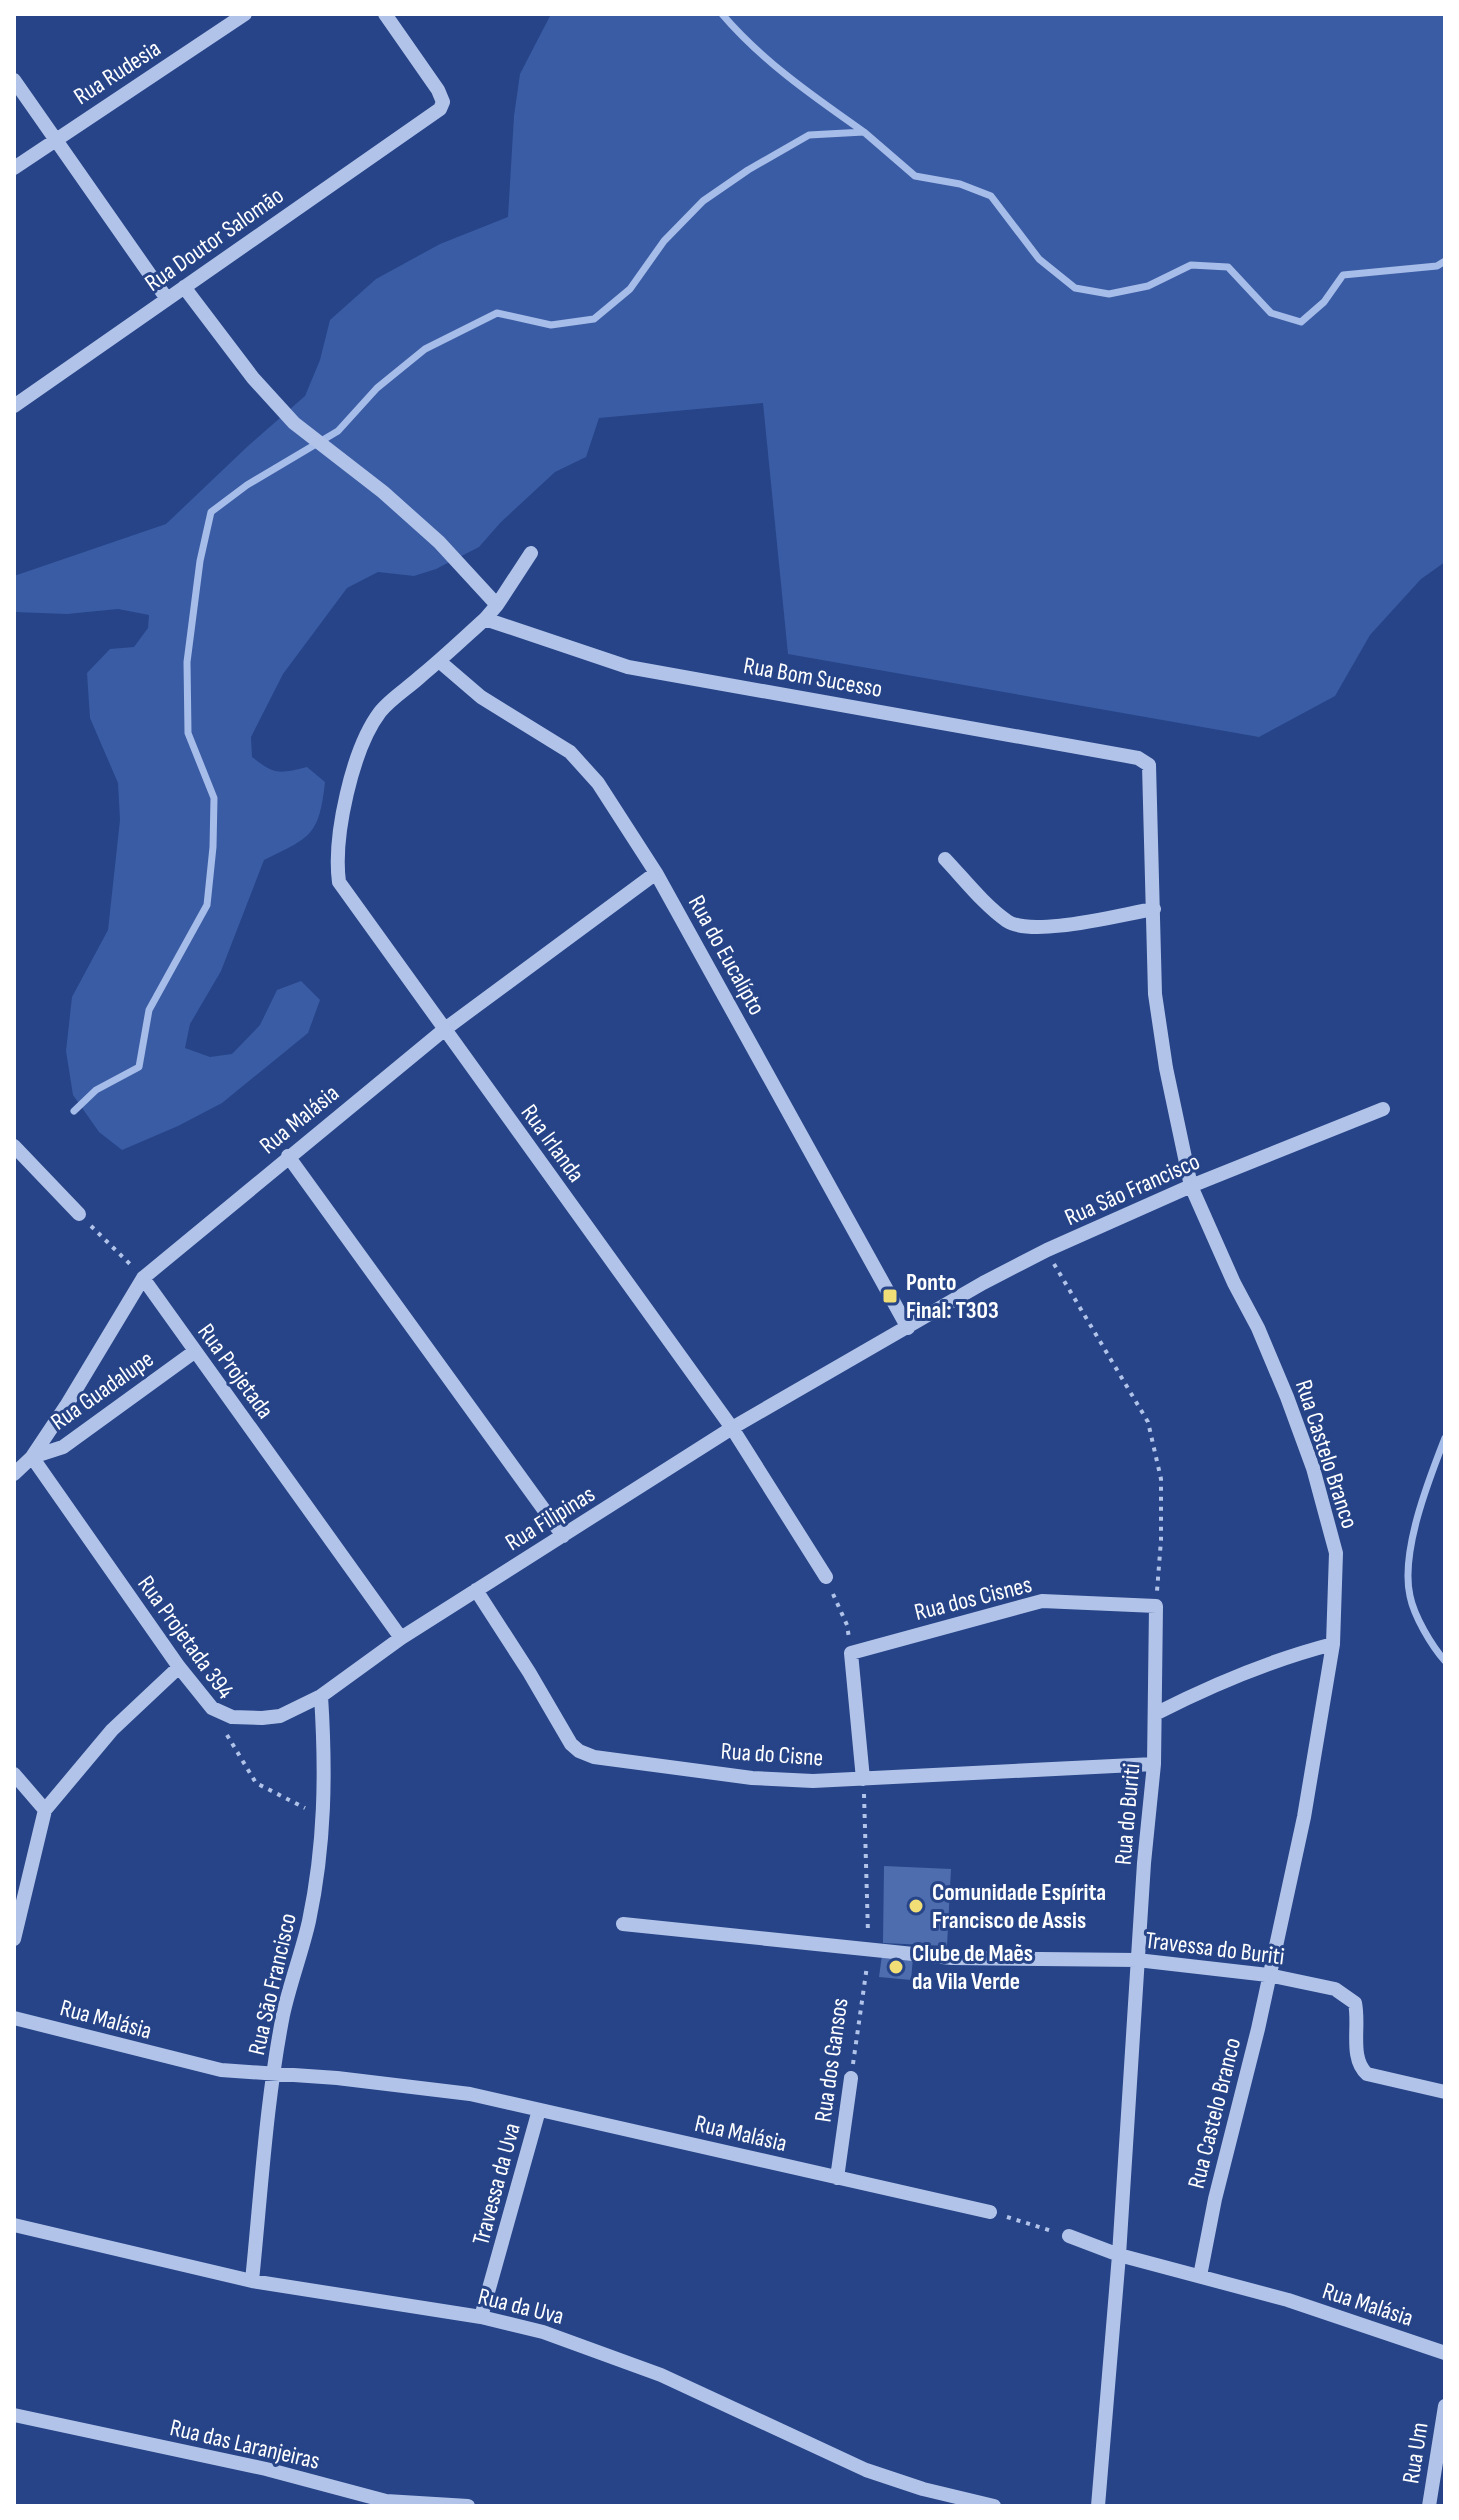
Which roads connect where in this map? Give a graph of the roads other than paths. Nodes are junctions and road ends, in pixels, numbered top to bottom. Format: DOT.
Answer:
graph roads {
  1 [pos="245,14"];
  2 [pos="385,14"];
  3 [pos="14,80"];
  4 [pos="56,139"];
  5 [pos="14,168"];
  6 [pos="184,287"];
  7 [pos="167,299"];
  8 [pos="14,406"];
  9 [pos="531,553"];
  10 [pos="497,605"];
  11 [pos="485,619"];
  12 [pos="439,661"];
  13 [pos="1138,758"];
  14 [pos="945,859"];
  15 [pos="656,873"];
  16 [pos="1154,909"];
  17 [pos="445,1029"];
  18 [pos="1383,1109"];
  19 [pos="14,1146"];
  20 [pos="288,1156"];
  21 [pos="1191,1186"];
  22 [pos="79,1214"];
  23 [pos="143,1278"];
  24 [pos="908,1328"];
  25 [pos="194,1352"];
  26 [pos="732,1428"];
  27 [pos="32,1457"];
  28 [pos="14,1474"];
  29 [pos="563,1536"];
  30 [pos="826,1577"];
  31 [pos="476,1590"];
  32 [pos="1156,1606"];
  33 [pos="401,1638"];
  34 [pos="1333,1644"];
  35 [pos="179,1667"];
  36 [pos="321,1696"];
  37 [pos="212,1708"];
  38 [pos="1157,1713"];
  39 [pos="1154,1764"];
  40 [pos="14,1774"];
  41 [pos="863,1779"];
  42 [pos="45,1810"];
  43 [pos="623,1924"];
  44 [pos="14,1939"];
  45 [pos="1137,1960"];
  46 [pos="1268,1975"];
  47 [pos="14,2018"];
  48 [pos="274,2074"];
  49 [pos="851,2078"];
  50 [pos="1445,2092"];
  51 [pos="539,2110"];
  52 [pos="837,2178"];
  53 [pos="990,2212"];
  54 [pos="14,2225"];
  55 [pos="1069,2236"];
  56 [pos="1119,2255"];
  57 [pos="1200,2276"];
  58 [pos="252,2281"];
  59 [pos="481,2317"];
  60 [pos="1445,2353"];
  61 [pos="1445,2406"];
  62 [pos="14,2415"];
  63 [pos="1439,2475"];
  64 [pos="468,2506"];
  65 [pos="994,2506"];
  66 [pos="1098,2506"];
  67 [pos="1429,2506"];
  1 -- 4 [label="street, Rua Rudesia"];
  2 -- 6 [label="street, Rua Doutor Salomão"];
  3 -- 4 [label="street"];
  4 -- 5 [label="street, Rua Rudesia"];
  4 -- 7 [label="street"];
  6 -- 7 [label="street, Rua Doutor Salomão"];
  6 -- 10 [label="street"];
  7 -- 8 [label="street, Rua Doutor Salomão"];
  9 -- 10 [label="street"];
  10 -- 11 [label="street"];
  11 -- 12 [label="street"];
  11 -- 13 [label="street, Rua Bom Sucesso"];
  12 -- 15 [label="street, Rua do Eucalípto"];
  12 -- 17 [label="street, Rua Irlanda"];
  13 -- 16 [label="street, Rua Castelo Branco"];
  14 -- 16 [label="street"];
  15 -- 17 [label="street, Rua Malásia"];
  15 -- 24 [label="street, Rua do Eucalípto"];
  16 -- 21 [label="street, Rua Castelo Branco"];
  17 -- 20 [label="street, Rua Malásia"];
  17 -- 26 [label="street, Rua Irlanda"];
  18 -- 21 [label="street, Rua São Francisco"];
  19 -- 22 [label="street"];
  20 -- 23 [label="street, Rua Malásia"];
  20 -- 29 [label="street"];
  21 -- 24 [label="street, Rua São Francisco"];
  21 -- 34 [label="street, Rua Castelo Branco"];
  23 -- 25 [label="street, Rua Projetada"];
  23 -- 27 [label="street, Rua Malásia"];
  24 -- 26 [label="street, Rua Filipinas"];
  25 -- 27 [label="street, Rua Guadalupe"];
  25 -- 33 [label="street, Rua Projetada"];
  26 -- 29 [label="street, Rua Filipinas"];
  26 -- 30 [label="street"];
  27 -- 28 [label="street"];
  27 -- 35 [label="street, Rua Projetada 394"];
  29 -- 31 [label="street, Rua Filipinas"];
  31 -- 33 [label="street, Rua Filipinas"];
  31 -- 41 [label="street, Rua do Cisne"];
  32 -- 38 [label="street, Rua do Buriti"];
  32 -- 41 [label="street, Rua dos Cisnes"];
  33 -- 36 [label="street, Rua Filipinas"];
  34 -- 38 [label="street"];
  34 -- 46 [label="street, Rua Castelo Branco"];
  35 -- 37 [label="street, Rua Projetada 394"];
  35 -- 42 [label="street"];
  36 -- 37 [label="street, Rua Filipinas"];
  36 -- 48 [label="street, Rua São Francisco"];
  38 -- 39 [label="street, Rua do Buriti"];
  39 -- 41 [label="street, Rua do Cisne"];
  39 -- 45 [label="street, Rua do Buriti"];
  40 -- 42 [label="street"];
  42 -- 44 [label="street"];
  43 -- 45 [label="street, Travessa do Buriti"];
  45 -- 46 [label="street, Travessa do Buriti"];
  45 -- 56 [label="street, Rua do Buriti"];
  46 -- 50 [label="street, Travessa do Buriti"];
  46 -- 57 [label="street, Rua Castelo Branco"];
  47 -- 48 [label="street, Rua Malásia"];
  48 -- 51 [label="street, Rua Malásia"];
  48 -- 58 [label="street, Rua São Francisco"];
  49 -- 52 [label="street, Rua dos Gansos"];
  51 -- 52 [label="street, Rua Malásia"];
  51 -- 59 [label="street, Travessa da Uva"];
  52 -- 53 [label="street, Rua Malásia"];
  54 -- 58 [label="street, Rua da Uva"];
  55 -- 56 [label="street, Rua Malásia"];
  56 -- 57 [label="street, Rua Malásia"];
  56 -- 66 [label="street, Rua do Buriti"];
  57 -- 60 [label="street, Rua Malásia"];
  58 -- 59 [label="street, Rua da Uva"];
  59 -- 65 [label="street, Rua da Uva"];
  61 -- 63 [label="street, Rua Um"];
  62 -- 64 [label="street, Rua das Laranjeiras"];
  63 -- 67 [label="street, Rua Um"];
}
